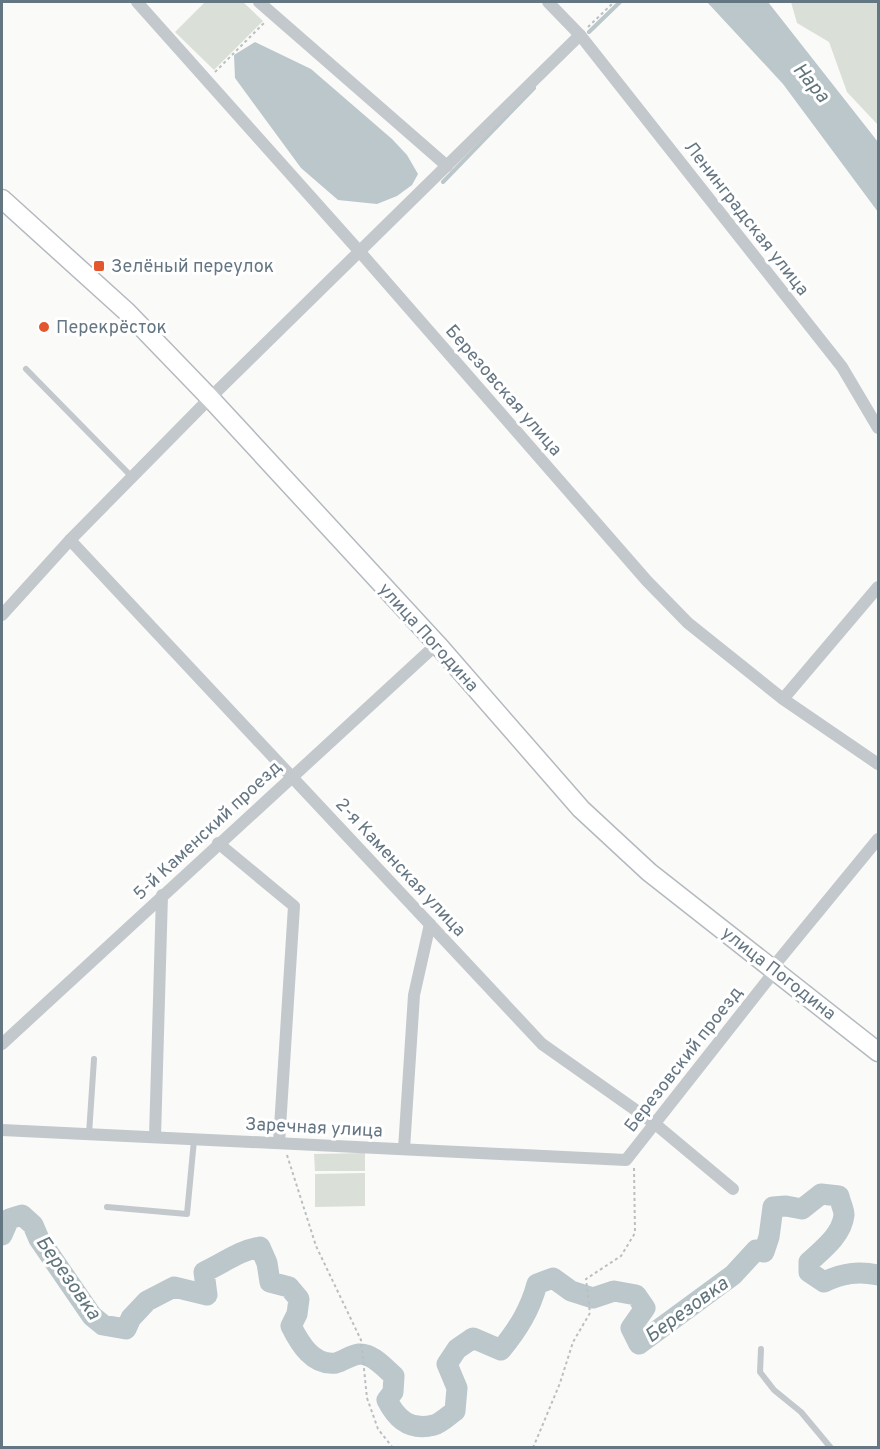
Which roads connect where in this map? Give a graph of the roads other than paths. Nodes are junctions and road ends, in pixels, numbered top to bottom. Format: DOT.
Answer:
graph roads {
  1 [pos="137,2"];
  2 [pos="259,2"];
  3 [pos="548,2"];
  4 [pos="580,35"];
  5 [pos="447,166"];
  6 [pos="2,199"];
  7 [pos="360,252"];
  8 [pos="26,369"];
  9 [pos="210,398"];
  10 [pos="879,428"];
  11 [pos="132,477"];
  12 [pos="70,540"];
  13 [pos="879,587"];
  14 [pos="2,615"];
  15 [pos="437,644"];
  16 [pos="783,699"];
  17 [pos="879,764"];
  18 [pos="292,776"];
  19 [pos="879,839"];
  20 [pos="218,843"];
  21 [pos="162,895"];
  22 [pos="430,924"];
  23 [pos="773,967"];
  24 [pos="2,1044"];
  25 [pos="879,1052"];
  26 [pos="94,1059"];
  27 [pos="654,1123"];
  28 [pos="2,1130"];
  29 [pos="89,1134"];
  30 [pos="155,1137"];
  31 [pos="194,1139"];
  32 [pos="281,1143"];
  33 [pos="404,1149"];
  34 [pos="629,1155"];
  35 [pos="733,1189"];
  36 [pos="107,1207"];
  37 [pos="761,1349"];
  38 [pos="831,1448"];
  1 -- 7 [label="street, Березовская улица"];
  2 -- 5 [label="street"];
  3 -- 4 [label="street, Ленинградская улица"];
  4 -- 5 [label="street"];
  4 -- 10 [label="street, Ленинградская улица"];
  5 -- 7 [label="street"];
  6 -- 9 [label="street, улица Погодина"];
  7 -- 9 [label="street"];
  7 -- 16 [label="street, Березовская улица"];
  8 -- 11 [label="lane"];
  9 -- 11 [label="street"];
  9 -- 15 [label="street, улица Погодина"];
  11 -- 12 [label="street"];
  12 -- 14 [label="street"];
  12 -- 18 [label="street, 2-я Каменская улица"];
  13 -- 16 [label="street"];
  15 -- 18 [label="street, 5-й Каменский проезд"];
  15 -- 23 [label="street, улица Погодина"];
  16 -- 17 [label="street, Березовская улица"];
  18 -- 20 [label="street, 5-й Каменский проезд"];
  18 -- 22 [label="street, 2-я Каменская улица"];
  19 -- 23 [label="street, Березовский проезд"];
  20 -- 21 [label="street, 5-й Каменский проезд"];
  20 -- 32 [label="street"];
  21 -- 24 [label="street, 5-й Каменский проезд"];
  21 -- 30 [label="street"];
  22 -- 27 [label="street, 2-я Каменская улица"];
  22 -- 33 [label="street"];
  23 -- 25 [label="street, улица Погодина"];
  23 -- 27 [label="street, Березовский проезд"];
  26 -- 29 [label="lane"];
  27 -- 34 [label="street, Березовский проезд"];
  27 -- 35 [label="street, 2-я Каменская улица"];
  28 -- 29 [label="street, Заречная улица"];
  29 -- 30 [label="street, Заречная улица"];
  30 -- 31 [label="street, Заречная улица"];
  31 -- 32 [label="street, Заречная улица"];
  31 -- 36 [label="lane"];
  32 -- 33 [label="street, Заречная улица"];
  33 -- 34 [label="street, Заречная улица"];
  37 -- 38 [label="lane"];
}
